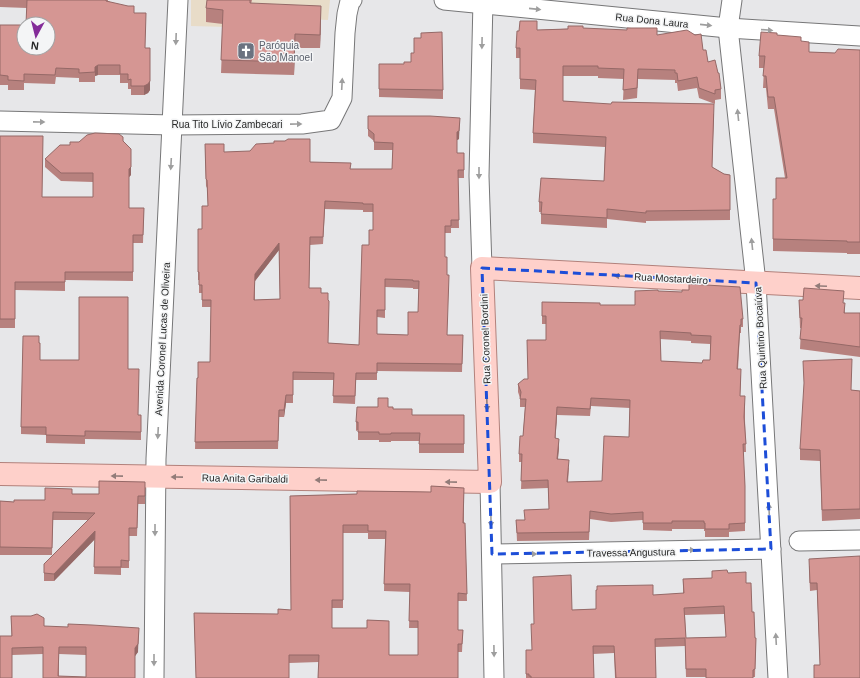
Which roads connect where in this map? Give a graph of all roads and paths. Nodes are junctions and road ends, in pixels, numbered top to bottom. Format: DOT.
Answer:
graph roads {
  1 [pos="178,0"];
  2 [pos="444,0"];
  3 [pos="732,0"];
  4 [pos="351,1"];
  5 [pos="482,2"];
  6 [pos="728,28"];
  7 [pos="860,36"];
  8 [pos="0,121"];
  9 [pos="173,125"];
  10 [pos="482,268"];
  11 [pos="756,283"];
  12 [pos="860,288"];
  13 [pos="0,474"];
  14 [pos="156,477"];
  15 [pos="490,482"];
  16 [pos="860,540"];
  17 [pos="799,541"];
  18 [pos="771,549"];
  19 [pos="492,554"];
  20 [pos="154,678"];
  21 [pos="494,678"];
  22 [pos="778,678"];
  1 -- 9 [label="street, Avenida Coronel Lucas de Oliveira, one-way"];
  2 -- 5 [label="street, Rua Dona Laura"];
  3 -- 6 [label="street, Rua Quintino Bocaiúva"];
  9 -- 4 [label="street, Rua Tito Lívio Zambecari, one-way"];
  5 -- 6 [label="street, Rua Dona Laura, one-way"];
  5 -- 10 [label="street, Rua Coronel Bordini, one-way"];
  6 -- 7 [label="street, Rua Dona Laura, one-way"];
  11 -- 6 [label="street, Rua Quintino Bocaiúva, one-way"];
  8 -- 9 [label="street, Rua Tito Lívio Zambecari, one-way"];
  9 -- 14 [label="street, Avenida Coronel Lucas de Oliveira, one-way"];
  11 -- 10 [label="main road, Rua Mostardeiro, one-way"];
  10 -- 15 [label="main road, Rua Coronel Bordini, one-way"];
  12 -- 11 [label="main road, Rua Mostardeiro, one-way"];
  18 -- 11 [label="street, Rua Quintino Bocaiúva, one-way"];
  14 -- 13 [label="main road, Rua Anita Garibaldi, one-way"];
  15 -- 14 [label="main road, Rua Anita Garibaldi, one-way"];
  14 -- 20 [label="street, Avenida Coronel Lucas de Oliveira, one-way"];
  15 -- 19 [label="street, Rua Coronel Bordini, one-way"];
  16 -- 17 [label="street"];
  19 -- 18 [label="street, Travessa Angustura, one-way"];
  22 -- 18 [label="street, Rua Quintino Bocaiúva, one-way"];
  19 -- 21 [label="street, Rua Coronel Bordini, one-way"];
}
